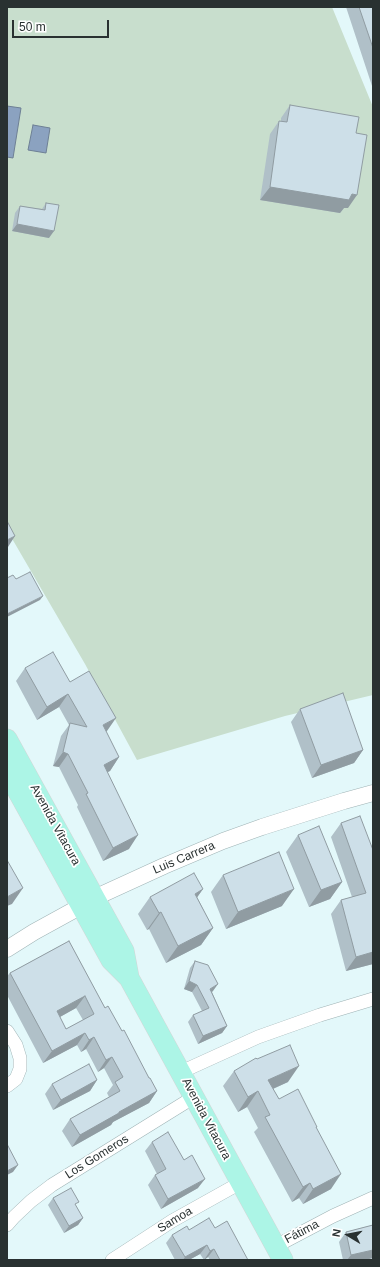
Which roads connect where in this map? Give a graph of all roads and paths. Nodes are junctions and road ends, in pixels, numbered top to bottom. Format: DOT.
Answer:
graph roads {
  1 [pos="7,739"];
  2 [pos="7,772"];
  3 [pos="373,793"];
  4 [pos="88,902"];
  5 [pos="7,948"];
  6 [pos="373,999"];
  7 [pos="7,1031"];
  8 [pos="180,1072"];
  9 [pos="7,1086"];
  10 [pos="194,1098"];
  11 [pos="240,1183"];
  12 [pos="373,1198"];
  13 [pos="7,1225"];
  14 [pos="280,1253"];
  15 [pos="112,1260"];
  1 -- 4 [label="main road, Avenida Vitacura"];
  2 -- 4 [label="main road, Avenida Vitacura"];
  3 -- 4 [label="street, Luis Carrera"];
  4 -- 5 [label="street, Luis Carrera"];
  4 -- 8 [label="main road, Avenida Vitacura"];
  6 -- 8 [label="street"];
  7 -- 9 [label="street"];
  8 -- 10 [label="main road, Avenida Vitacura"];
  10 -- 11 [label="main road, Avenida Vitacura"];
  10 -- 13 [label="street, Los Gomeros"];
  11 -- 14 [label="main road, Avenida Vitacura"];
  11 -- 15 [label="street, Samoa"];
  12 -- 14 [label="street, Fátima"];
}
